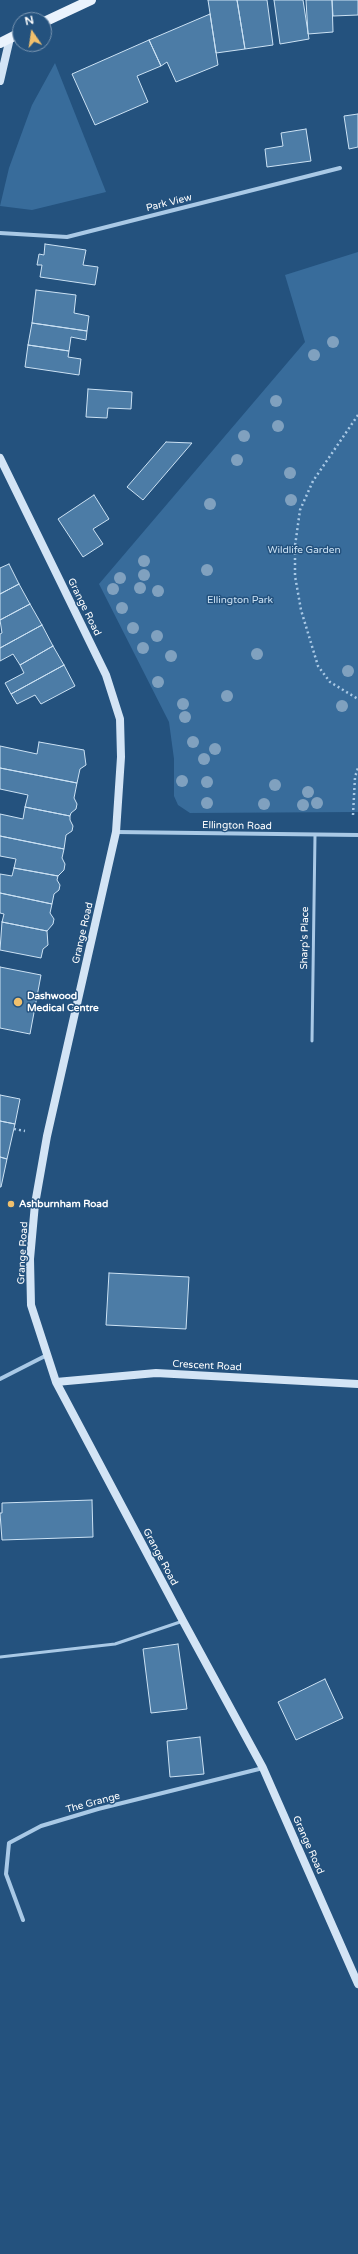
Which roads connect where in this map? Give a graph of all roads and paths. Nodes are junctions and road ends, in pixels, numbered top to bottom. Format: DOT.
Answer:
graph roads {
  1 [pos="88,0"];
  2 [pos="52,18"];
  3 [pos="10,38"];
  4 [pos="0,43"];
  5 [pos="0,81"];
  6 [pos="340,168"];
  7 [pos="0,233"];
  8 [pos="358,415"];
  9 [pos="0,458"];
  10 [pos="358,699"];
  11 [pos="358,768"];
  12 [pos="116,832"];
  13 [pos="315,835"];
  14 [pos="356,835"];
  15 [pos="312,1041"];
  16 [pos="48,1355"];
  17 [pos="0,1379"];
  18 [pos="56,1382"];
  19 [pos="358,1384"];
  20 [pos="183,1621"];
  21 [pos="0,1657"];
  22 [pos="263,1768"];
  23 [pos="22,1920"];
  24 [pos="358,1984"];
  1 -- 2 [label="main road"];
  3 -- 4 [label="main road"];
  3 -- 5 [label="street"];
  6 -- 7 [label="street, Park View"];
  8 -- 10 [label="path"];
  9 -- 12 [label="street, Grange Road"];
  11 -- 14 [label="path"];
  12 -- 13 [label="street, Ellington Road"];
  12 -- 16 [label="street, Grange Road"];
  13 -- 14 [label="street, Ellington Road"];
  13 -- 15 [label="lane, Sharp's Place"];
  16 -- 17 [label="street"];
  16 -- 18 [label="street, Grange Road"];
  18 -- 19 [label="street, Crescent Road"];
  18 -- 20 [label="street, Grange Road"];
  20 -- 21 [label="lane"];
  20 -- 22 [label="street, Grange Road"];
  22 -- 23 [label="street, The Grange"];
  22 -- 24 [label="street, Grange Road"];
}
